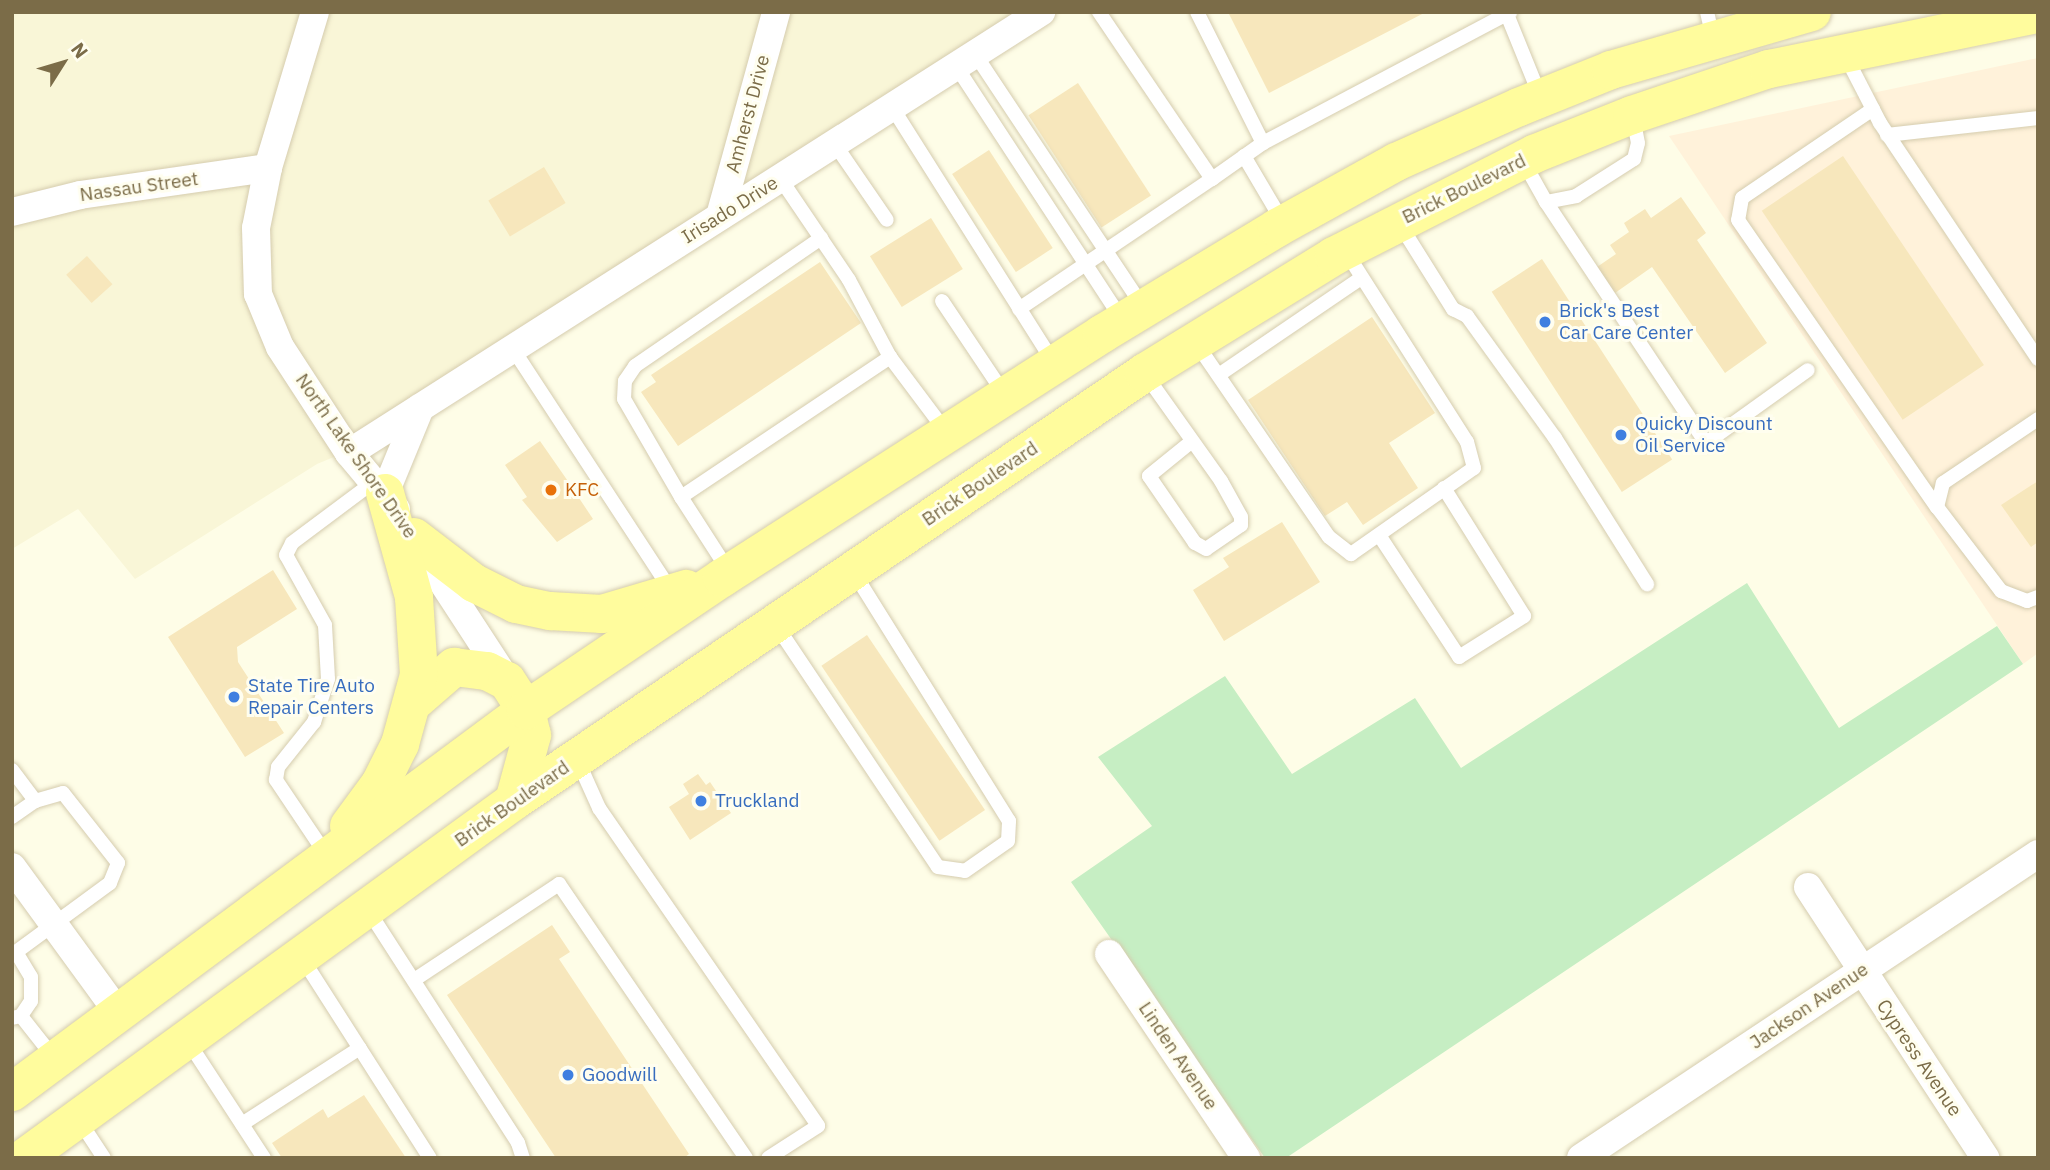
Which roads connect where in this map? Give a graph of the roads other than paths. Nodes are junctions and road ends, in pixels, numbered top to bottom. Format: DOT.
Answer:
graph roads {
  1 [pos="315,12"];
  2 [pos="776,12"];
  3 [pos="1041,12"];
  4 [pos="1099,12"];
  5 [pos="1197,12"];
  6 [pos="1812,12"];
  7 [pos="1507,13"];
  8 [pos="2038,14"];
  9 [pos="1710,27"];
  10 [pos="1843,52"];
  11 [pos="966,60"];
  12 [pos="1541,98"];
  13 [pos="892,107"];
  14 [pos="1873,109"];
  15 [pos="1632,116"];
  16 [pos="2038,118"];
  17 [pos="1887,135"];
  18 [pos="1263,142"];
  19 [pos="834,143"];
  20 [pos="1244,156"];
  21 [pos="1523,160"];
  22 [pos="268,168"];
  23 [pos="780,178"];
  24 [pos="1212,179"];
  25 [pos="1546,202"];
  26 [pos="12,212"];
  27 [pos="720,216"];
  28 [pos="887,220"];
  29 [pos="1398,222"];
  30 [pos="1283,225"];
  31 [pos="821,238"];
  32 [pos="1106,250"];
  33 [pos="1352,264"];
  34 [pos="1086,265"];
  35 [pos="942,302"];
  36 [pos="1020,309"];
  37 [pos="1133,315"];
  38 [pos="1195,341"];
  39 [pos="513,349"];
  40 [pos="890,357"];
  41 [pos="2038,359"];
  42 [pos="1055,365"];
  43 [pos="1808,370"];
  44 [pos="1144,373"];
  45 [pos="1220,374"];
  46 [pos="1006,397"];
  47 [pos="420,408"];
  48 [pos="2038,419"];
  49 [pos="948,434"];
  50 [pos="1192,441"];
  51 [pos="349,453"];
  52 [pos="380,487"];
  53 [pos="1444,488"];
  54 [pos="681,497"];
  55 [pos="1937,507"];
  56 [pos="1379,535"];
  57 [pos="414,537"];
  58 [pos="852,571"];
  59 [pos="726,575"];
  60 [pos="1647,584"];
  61 [pos="673,593"];
  62 [pos="2038,597"];
  63 [pos="775,624"];
  64 [pos="516,696"];
  65 [pos="415,701"];
  66 [pos="577,759"];
  67 [pos="12,770"];
  68 [pos="36,801"];
  69 [pos="514,801"];
  70 [pos="12,817"];
  71 [pos="2038,854"];
  72 [pos="327,856"];
  73 [pos="12,867"];
  74 [pos="1808,887"];
  75 [pos="366,907"];
  76 [pos="52,922"];
  77 [pos="14,950"];
  78 [pos="1109,954"];
  79 [pos="300,955"];
  80 [pos="1861,971"];
  81 [pos="414,980"];
  82 [pos="119,1014"];
  83 [pos="17,1017"];
  84 [pos="186,1039"];
  85 [pos="360,1048"];
  86 [pos="56,1060"];
  87 [pos="12,1092"];
  88 [pos="78,1119"];
  89 [pos="242,1124"];
  90 [pos="1597,1153"];
  91 [pos="24,1158"];
  92 [pos="104,1158"];
  93 [pos="264,1158"];
  94 [pos="430,1158"];
  95 [pos="523,1158"];
  96 [pos="746,1158"];
  97 [pos="768,1158"];
  98 [pos="1246,1158"];
  99 [pos="1985,1158"];
  1 -- 22 [label="street, North Lake Shore Drive"];
  2 -- 27 [label="street, Amherst Drive"];
  3 -- 11 [label="street, Irisado Drive"];
  4 -- 24 [label="lane"];
  5 -- 18 [label="lane"];
  6 -- 9 [label="main road"];
  7 -- 12 [label="lane"];
  7 -- 18 [label="lane"];
  8 -- 10 [label="main road, Brick Boulevard"];
  9 -- 12 [label="main road"];
  10 -- 14 [label="lane"];
  10 -- 15 [label="main road, Brick Boulevard"];
  11 -- 13 [label="street, Irisado Drive"];
  11 -- 32 [label="lane"];
  11 -- 34 [label="lane"];
  12 -- 30 [label="main road"];
  13 -- 19 [label="street, Irisado Drive"];
  13 -- 36 [label="lane"];
  14 -- 17 [label="lane"];
  14 -- 55 [label="lane"];
  15 -- 21 [label="main road, Brick Boulevard"];
  15 -- 25 [label="lane"];
  16 -- 17 [label="lane"];
  17 -- 41 [label="lane"];
  18 -- 20 [label="lane"];
  19 -- 23 [label="street, Irisado Drive"];
  19 -- 28 [label="lane"];
  20 -- 24 [label="lane"];
  20 -- 30 [label="lane"];
  21 -- 25 [label="lane"];
  21 -- 29 [label="main road, Brick Boulevard"];
  22 -- 26 [label="street, Nassau Street"];
  22 -- 51 [label="street, North Lake Shore Drive"];
  23 -- 27 [label="street, Irisado Drive"];
  23 -- 31 [label="lane"];
  24 -- 32 [label="lane"];
  25 -- 43 [label="lane"];
  27 -- 39 [label="street, Irisado Drive"];
  29 -- 33 [label="main road, Brick Boulevard"];
  29 -- 60 [label="lane"];
  30 -- 37 [label="main road"];
  31 -- 40 [label="lane"];
  31 -- 54 [label="lane"];
  32 -- 34 [label="lane"];
  32 -- 37 [label="lane"];
  33 -- 38 [label="main road, Brick Boulevard"];
  33 -- 45 [label="lane"];
  33 -- 53 [label="lane"];
  34 -- 36 [label="lane"];
  34 -- 37 [label="lane"];
  35 -- 46 [label="lane"];
  36 -- 42 [label="lane"];
  37 -- 42 [label="main road"];
  38 -- 44 [label="main road, Brick Boulevard"];
  38 -- 45 [label="lane"];
  39 -- 47 [label="street, Irisado Drive"];
  39 -- 61 [label="lane"];
  40 -- 49 [label="lane"];
  40 -- 54 [label="lane"];
  42 -- 46 [label="main road"];
  44 -- 50 [label="lane"];
  44 -- 58 [label="main road, Brick Boulevard"];
  45 -- 56 [label="lane"];
  46 -- 49 [label="main road"];
  47 -- 51 [label="street, Irisado Drive"];
  47 -- 52 [label="street"];
  48 -- 55 [label="lane"];
  49 -- 59 [label="main road"];
  50 -- 50 [label="lane"];
  51 -- 52 [label="street, North Lake Shore Drive"];
  52 -- 57 [label="street, North Lake Shore Drive"];
  52 -- 65 [label="main road"];
  52 -- 72 [label="lane"];
  53 -- 56 [label="lane"];
  53 -- 56 [label="lane"];
  54 -- 59 [label="lane"];
  55 -- 62 [label="lane"];
  57 -- 61 [label="main road"];
  57 -- 64 [label="street, North Lake Shore Drive"];
  58 -- 63 [label="main road, Brick Boulevard"];
  58 -- 63 [label="lane"];
  59 -- 61 [label="main road"];
  59 -- 64 [label="main road"];
  63 -- 66 [label="main road, Brick Boulevard"];
  64 -- 65 [label="main road"];
  64 -- 69 [label="main road"];
  64 -- 72 [label="main road"];
  65 -- 72 [label="main road"];
  66 -- 69 [label="main road, Brick Boulevard"];
  66 -- 97 [label="lane"];
  67 -- 68 [label="lane"];
  68 -- 70 [label="lane"];
  68 -- 76 [label="lane"];
  69 -- 75 [label="main road, Brick Boulevard"];
  71 -- 80 [label="street, Jackson Avenue"];
  72 -- 82 [label="main road"];
  73 -- 76 [label="street"];
  74 -- 80 [label="street, Cypress Avenue"];
  75 -- 79 [label="main road, Brick Boulevard"];
  75 -- 81 [label="lane"];
  76 -- 77 [label="lane"];
  76 -- 82 [label="street"];
  77 -- 83 [label="lane"];
  78 -- 98 [label="street, Linden Avenue"];
  79 -- 84 [label="main road, Brick Boulevard"];
  79 -- 85 [label="lane"];
  80 -- 90 [label="street, Jackson Avenue"];
  80 -- 99 [label="street, Cypress Avenue"];
  81 -- 95 [label="lane"];
  81 -- 96 [label="lane"];
  82 -- 86 [label="main road"];
  83 -- 86 [label="lane"];
  84 -- 88 [label="main road, Brick Boulevard"];
  84 -- 89 [label="lane"];
  85 -- 89 [label="lane"];
  85 -- 94 [label="lane"];
  86 -- 87 [label="main road"];
  88 -- 91 [label="main road, Brick Boulevard"];
  88 -- 92 [label="lane"];
  89 -- 93 [label="lane"];
}
